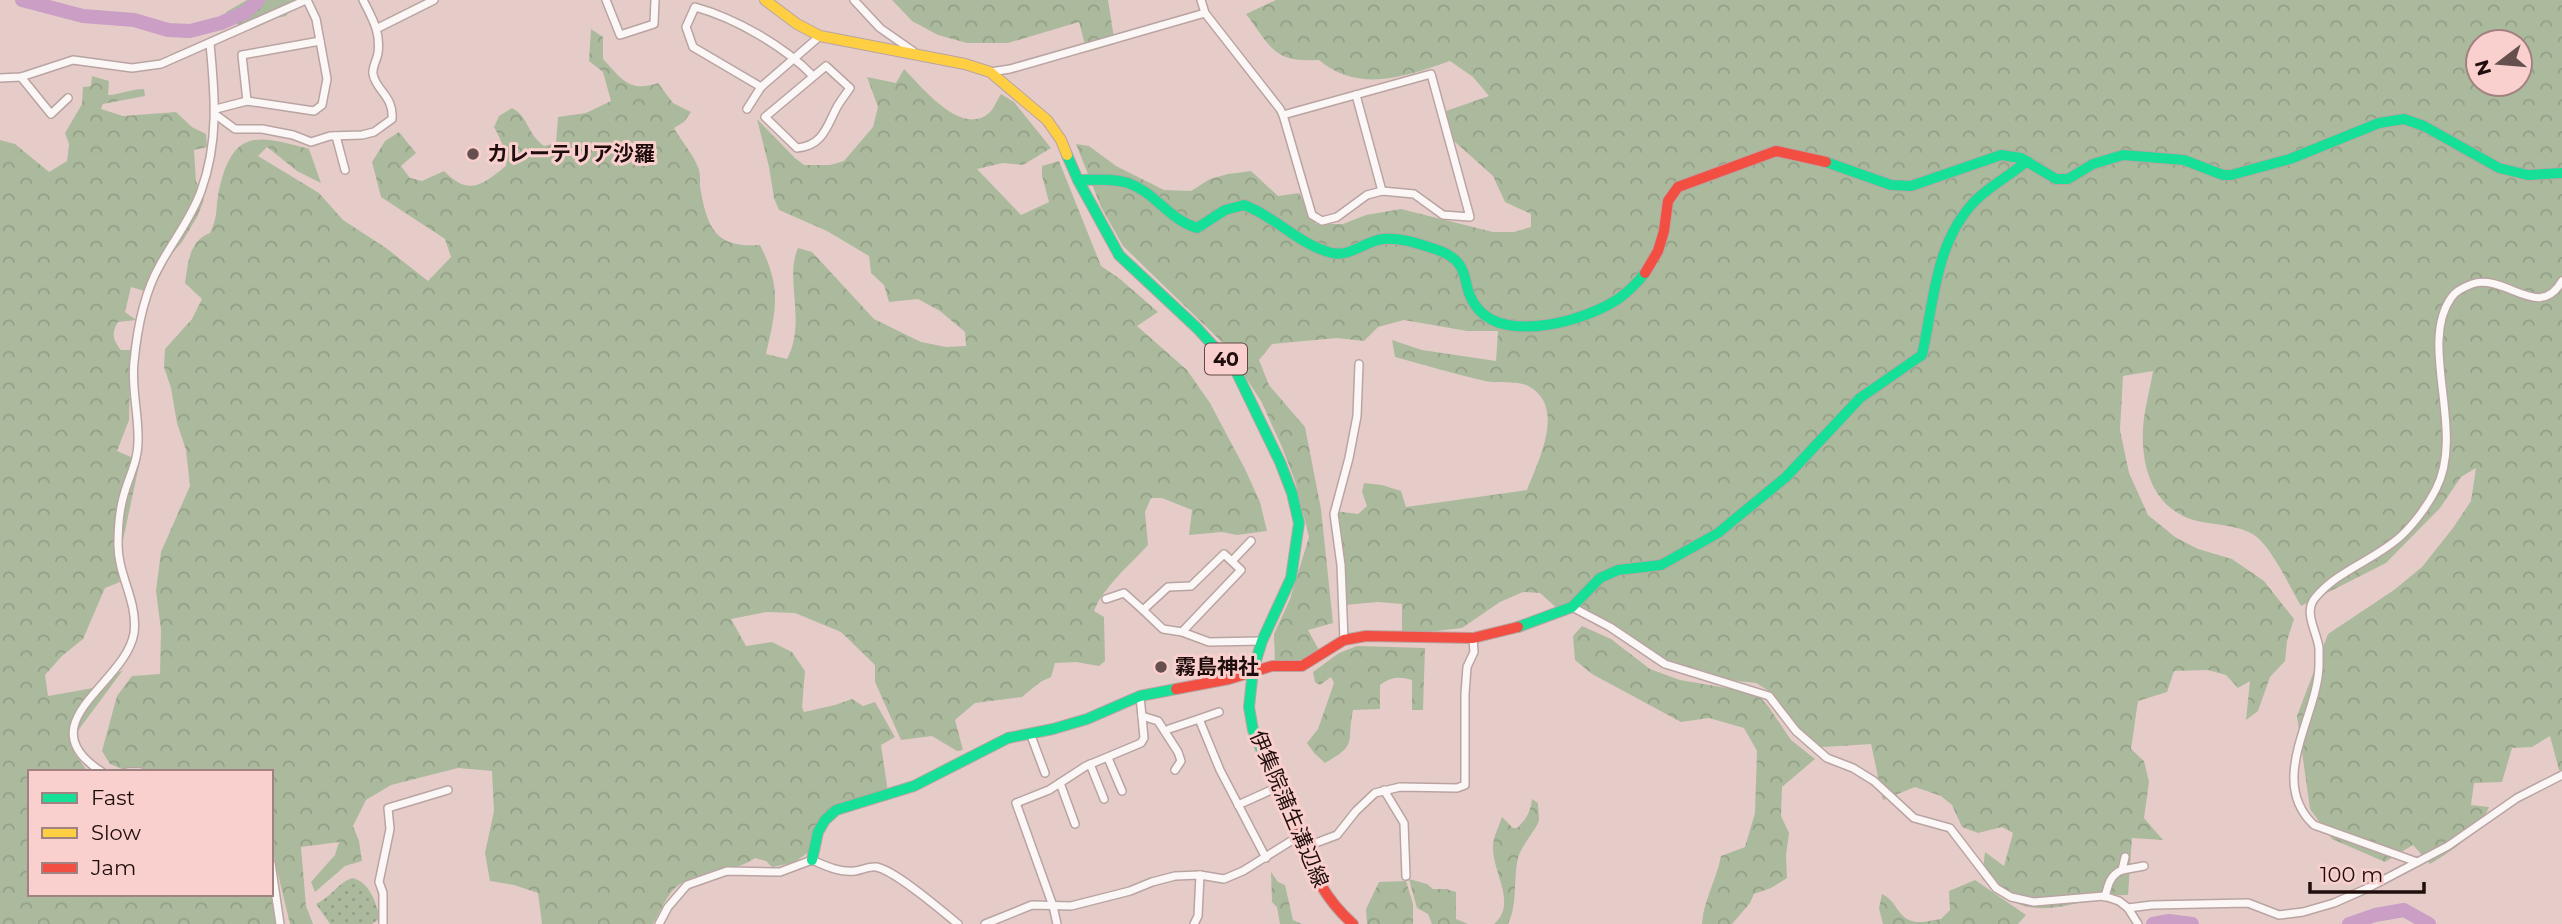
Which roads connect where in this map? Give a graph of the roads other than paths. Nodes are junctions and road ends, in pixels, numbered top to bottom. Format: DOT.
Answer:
graph roads {
  1 [pos="307,0"];
  2 [pos="363,0"];
  3 [pos="434,0"];
  4 [pos="606,0"];
  5 [pos="655,0"];
  6 [pos="765,0"];
  7 [pos="854,0"];
  8 [pos="1201,0"];
  9 [pos="1205,13"];
  10 [pos="378,28"];
  11 [pos="820,36"];
  12 [pos="320,41"];
  13 [pos="210,44"];
  14 [pos="919,56"];
  15 [pos="796,58"];
  16 [pos="990,72"];
  17 [pos="813,76"];
  18 [pos="21,77"];
  19 [pos="0,78"];
  20 [pos="761,87"];
  21 [pos="1356,95"];
  22 [pos="68,98"];
  23 [pos="247,101"];
  24 [pos="747,108"];
  25 [pos="216,112"];
  26 [pos="1283,115"];
  27 [pos="336,136"];
  28 [pos="2027,161"];
  29 [pos="345,170"];
  30 [pos="2562,173"];
  31 [pos="1078,180"];
  32 [pos="1382,191"];
  33 [pos="2562,281"];
  34 [pos="1359,364"];
  35 [pos="1251,541"];
  36 [pos="1232,562"];
  37 [pos="1106,599"];
  38 [pos="1572,607"];
  39 [pos="1143,610"];
  40 [pos="1182,632"];
  41 [pos="1473,638"];
  42 [pos="1262,640"];
  43 [pos="1345,640"];
  44 [pos="1253,670"];
  45 [pos="1140,696"];
  46 [pos="1219,712"];
  47 [pos="1142,716"];
  48 [pos="1199,719"];
  49 [pos="1169,729"];
  50 [pos="1030,733"];
  51 [pos="1108,758"];
  52 [pos="1090,764"];
  53 [pos="99,770"];
  54 [pos="1175,770"];
  55 [pos="1045,773"];
  56 [pos="2562,775"];
  57 [pos="1060,783"];
  58 [pos="1278,787"];
  59 [pos="448,790"];
  60 [pos="1384,790"];
  61 [pos="1122,791"];
  62 [pos="1104,799"];
  63 [pos="1238,805"];
  64 [pos="1075,824"];
  65 [pos="1299,836"];
  66 [pos="1305,847"];
  67 [pos="2125,857"];
  68 [pos="1266,858"];
  69 [pos="812,860"];
  70 [pos="2417,862"];
  71 [pos="2144,866"];
  72 [pos="2122,870"];
  73 [pos="1199,875"];
  74 [pos="1406,876"];
  75 [pos="273,877"];
  76 [pos="2105,897"];
  77 [pos="1053,906"];
  78 [pos="2128,908"];
  79 [pos="2137,921"];
  80 [pos="280,924"];
  81 [pos="383,924"];
  82 [pos="659,924"];
  83 [pos="958,924"];
  84 [pos="985,924"];
  85 [pos="1057,924"];
  86 [pos="1194,924"];
  87 [pos="1353,924"];
  1 -- 12 [label="street"];
  1 -- 13 [label="street"];
  2 -- 10 [label="street"];
  3 -- 10 [label="street"];
  4 -- 5 [label="street"];
  6 -- 11 [label="street, 伊集院蒲生溝辺線 / 40"];
  7 -- 14 [label="street"];
  8 -- 9 [label="street"];
  9 -- 16 [label="street"];
  9 -- 26 [label="street"];
  10 -- 27 [label="street"];
  11 -- 14 [label="street, 伊集院蒲生溝辺線 / 40"];
  11 -- 15 [label="street"];
  12 -- 23 [label="street"];
  12 -- 23 [label="street"];
  13 -- 18 [label="street"];
  13 -- 25 [label="street"];
  14 -- 16 [label="street, 伊集院蒲生溝辺線 / 40"];
  15 -- 17 [label="street"];
  15 -- 20 [label="street"];
  15 -- 20 [label="street"];
  16 -- 31 [label="street, 伊集院蒲生溝辺線 / 40"];
  17 -- 17 [label="street"];
  18 -- 19 [label="street"];
  18 -- 22 [label="street"];
  20 -- 24 [label="street"];
  21 -- 26 [label="street"];
  21 -- 32 [label="street"];
  21 -- 32 [label="street"];
  23 -- 25 [label="street"];
  25 -- 27 [label="street"];
  25 -- 53 [label="street"];
  26 -- 32 [label="street"];
  27 -- 29 [label="street"];
  28 -- 30 [label="street"];
  28 -- 31 [label="street"];
  28 -- 38 [label="street"];
  31 -- 42 [label="street, 伊集院蒲生溝辺線 / 40"];
  33 -- 70 [label="street"];
  34 -- 43 [label="street"];
  35 -- 36 [label="street"];
  36 -- 39 [label="street"];
  36 -- 40 [label="street"];
  37 -- 39 [label="street"];
  38 -- 41 [label="street"];
  38 -- 76 [label="street"];
  39 -- 40 [label="street"];
  40 -- 42 [label="street"];
  41 -- 43 [label="street"];
  41 -- 60 [label="street"];
  42 -- 44 [label="street, 伊集院蒲生溝辺線 / 40"];
  43 -- 44 [label="street"];
  44 -- 45 [label="street"];
  44 -- 58 [label="street, 伊集院蒲生溝辺線 / 40"];
  45 -- 47 [label="street"];
  45 -- 50 [label="street"];
  46 -- 48 [label="street"];
  47 -- 51 [label="street"];
  47 -- 54 [label="street"];
  48 -- 49 [label="street"];
  48 -- 63 [label="street"];
  50 -- 55 [label="street"];
  50 -- 69 [label="street"];
  51 -- 52 [label="street"];
  51 -- 61 [label="street"];
  52 -- 57 [label="street"];
  52 -- 62 [label="street"];
  56 -- 70 [label="street"];
  57 -- 64 [label="street"];
  57 -- 77 [label="street"];
  58 -- 63 [label="street"];
  58 -- 65 [label="street, 伊集院蒲生溝辺線 / 40"];
  59 -- 81 [label="street"];
  60 -- 66 [label="street"];
  60 -- 74 [label="street"];
  63 -- 68 [label="street"];
  65 -- 66 [label="street, 伊集院蒲生溝辺線 / 40"];
  65 -- 68 [label="street"];
  66 -- 87 [label="street, 伊集院蒲生溝辺線 / 40"];
  67 -- 72 [label="street"];
  68 -- 73 [label="street"];
  69 -- 82 [label="street"];
  69 -- 83 [label="street"];
  70 -- 78 [label="street"];
  71 -- 72 [label="street"];
  72 -- 76 [label="street"];
  73 -- 77 [label="street"];
  73 -- 86 [label="street"];
  75 -- 80 [label="street"];
  76 -- 78 [label="street"];
  77 -- 84 [label="street"];
  77 -- 85 [label="street"];
  78 -- 79 [label="street"];
}
